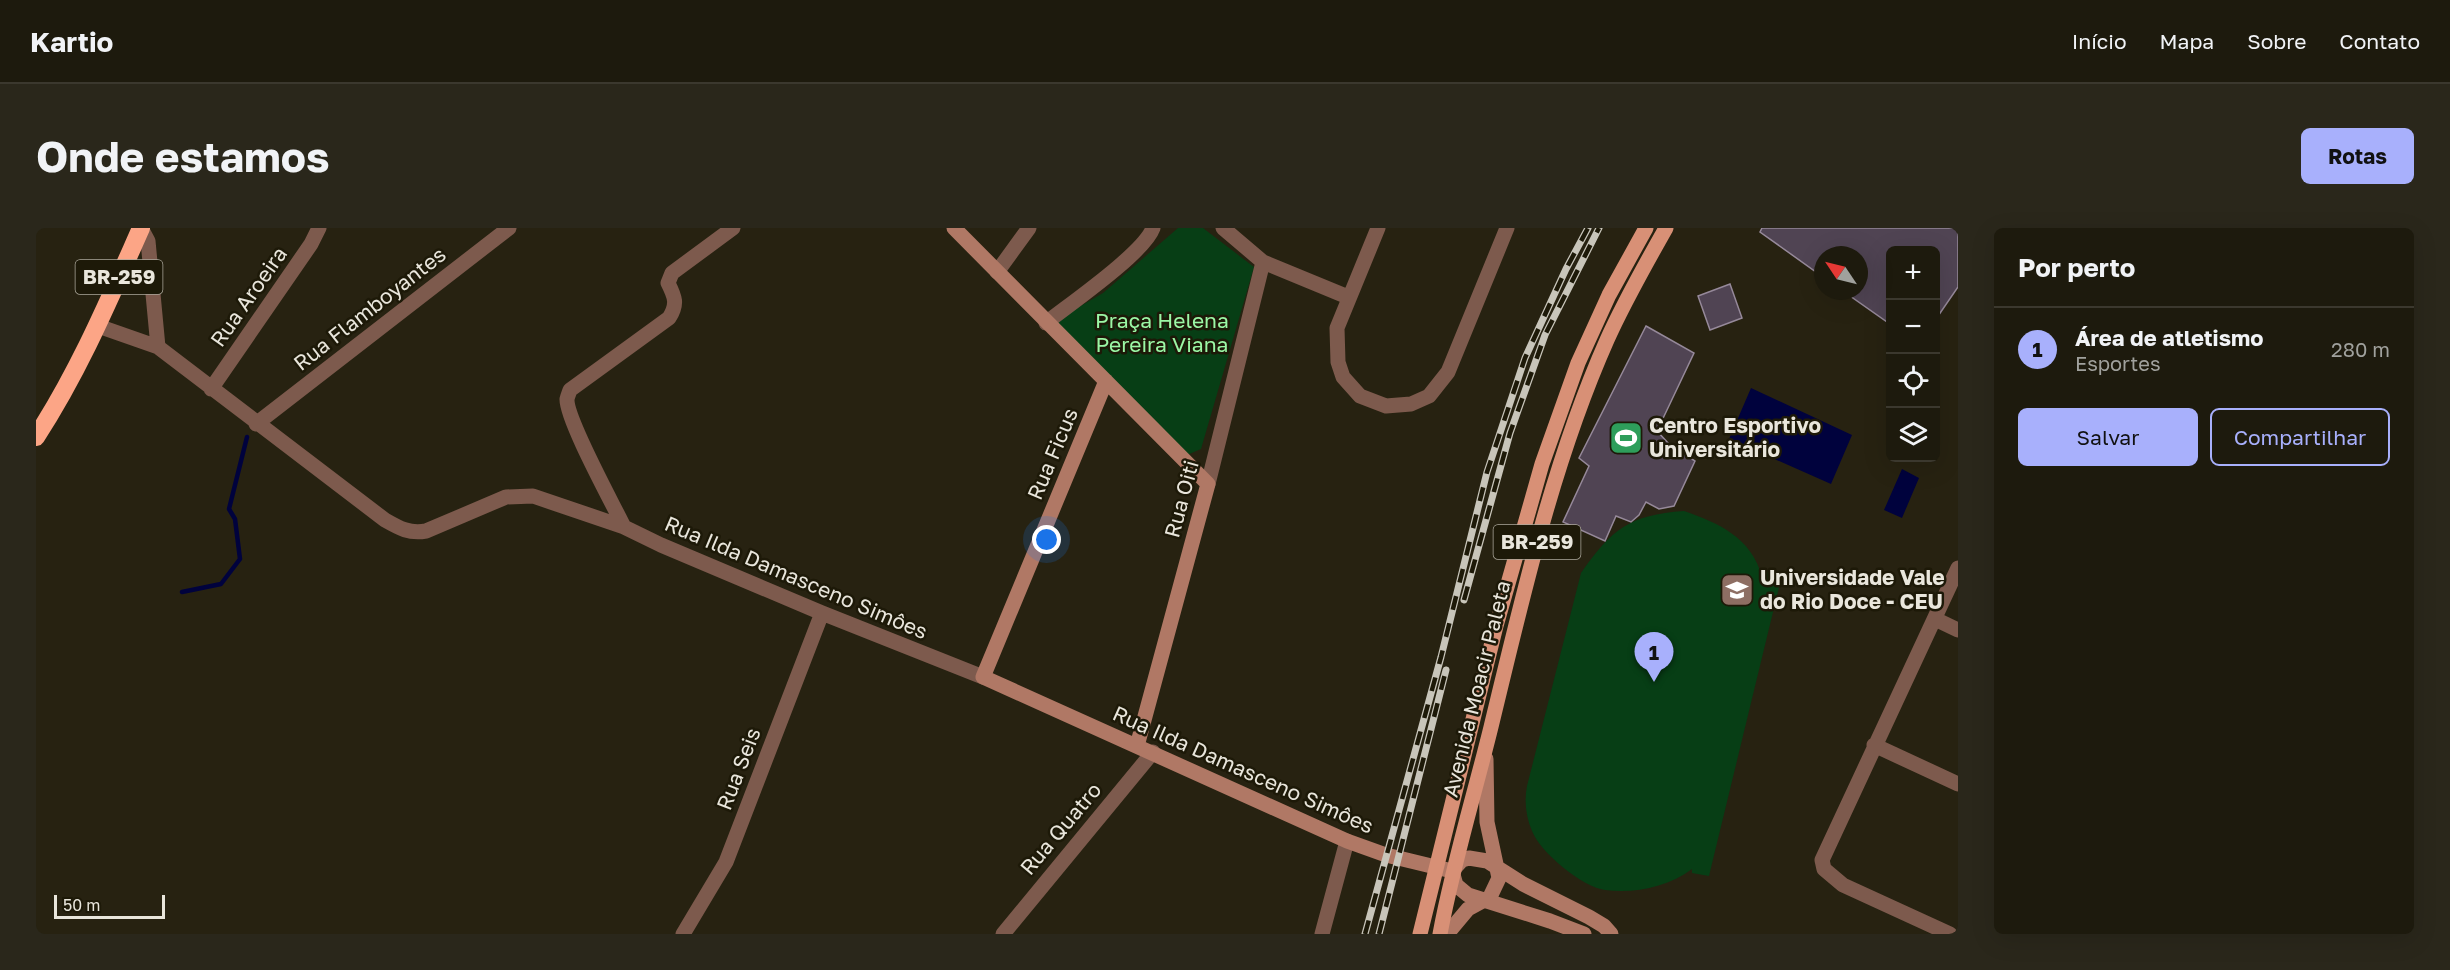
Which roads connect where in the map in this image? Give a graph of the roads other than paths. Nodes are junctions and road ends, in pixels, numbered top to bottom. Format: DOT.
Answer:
graph roads {
  1 [pos="141,228"];
  2 [pos="319,228"];
  3 [pos="509,228"];
  4 [pos="733,228"];
  5 [pos="954,228"];
  6 [pos="1029,228"];
  7 [pos="1153,228"];
  8 [pos="1223,228"];
  9 [pos="1378,228"];
  10 [pos="1507,228"];
  11 [pos="1646,228"];
  12 [pos="1666,228"];
  13 [pos="1263,262"];
  14 [pos="997,272"];
  15 [pos="1348,297"];
  16 [pos="1046,323"];
  17 [pos="98,326"];
  18 [pos="158,347"];
  19 [pos="1106,381"];
  20 [pos="211,389"];
  21 [pos="256,424"];
  22 [pos="36,437"];
  23 [pos="1208,483"];
  24 [pos="624,527"];
  25 [pos="1958,568"];
  26 [pos="822,613"];
  27 [pos="1935,619"];
  28 [pos="1958,630"];
  29 [pos="983,677"];
  30 [pos="1487,744"];
  31 [pos="1874,745"];
  32 [pos="1137,746"];
  33 [pos="1153,752"];
  34 [pos="1958,784"];
  35 [pos="1347,841"];
  36 [pos="1497,867"];
  37 [pos="1436,868"];
  38 [pos="1452,871"];
  39 [pos="1482,901"];
  40 [pos="683,934"];
  41 [pos="1003,934"];
  42 [pos="1322,934"];
  43 [pos="1420,934"];
  44 [pos="1440,934"];
  45 [pos="1447,934"];
  46 [pos="1584,934"];
  47 [pos="1611,934"];
  48 [pos="1950,934"];
  1 -- 17 [label="highway, BR-259"];
  1 -- 18 [label="street"];
  2 -- 20 [label="street, Rua Aroeira"];
  3 -- 21 [label="street, Rua Flamboyantes"];
  4 -- 24 [label="street"];
  5 -- 14 [label="street"];
  6 -- 14 [label="street"];
  7 -- 16 [label="street"];
  8 -- 13 [label="street"];
  9 -- 15 [label="street"];
  10 -- 15 [label="street"];
  11 -- 37 [label="main road, Avenida Moacir Paleta / BR-259"];
  12 -- 30 [label="main road, Avenida Moacir Paleta / BR-259"];
  13 -- 15 [label="street"];
  13 -- 23 [label="street, Rua Oiti"];
  14 -- 16 [label="street"];
  16 -- 19 [label="street"];
  17 -- 18 [label="street, Rua Ilda Damasceno Simôes"];
  17 -- 22 [label="highway, BR-259"];
  18 -- 20 [label="street, Rua Ilda Damasceno Simôes"];
  19 -- 23 [label="street"];
  19 -- 29 [label="street, Rua Ficus"];
  20 -- 21 [label="street, Rua Ilda Damasceno Simôes"];
  21 -- 24 [label="street, Rua Ilda Damasceno Simôes"];
  23 -- 32 [label="street, Rua Oiti"];
  24 -- 26 [label="street, Rua Ilda Damasceno Simôes"];
  25 -- 27 [label="street"];
  26 -- 29 [label="street, Rua Ilda Damasceno Simôes"];
  26 -- 40 [label="street, Rua Seis"];
  27 -- 28 [label="street"];
  27 -- 31 [label="street"];
  29 -- 32 [label="street, Rua Ilda Damasceno Simôes"];
  30 -- 36 [label="street"];
  30 -- 38 [label="main road, Avenida Moacir Paleta / BR-259"];
  31 -- 34 [label="street"];
  31 -- 48 [label="street"];
  32 -- 33 [label="street, Rua Ilda Damasceno Simôes"];
  33 -- 35 [label="street, Rua Ilda Damasceno Simôes"];
  33 -- 41 [label="street, Rua Quatro"];
  35 -- 37 [label="street, Rua Ilda Damasceno Simôes"];
  35 -- 42 [label="street"];
  36 -- 38 [label="street"];
  36 -- 39 [label="street"];
  36 -- 47 [label="street"];
  37 -- 38 [label="street, Rua Ilda Damasceno Simôes"];
  37 -- 43 [label="main road, Avenida Moacir Paleta / BR-259"];
  38 -- 39 [label="street"];
  38 -- 44 [label="main road, Avenida Moacir Paleta / BR-259"];
  39 -- 45 [label="street"];
  39 -- 46 [label="street"];
}
